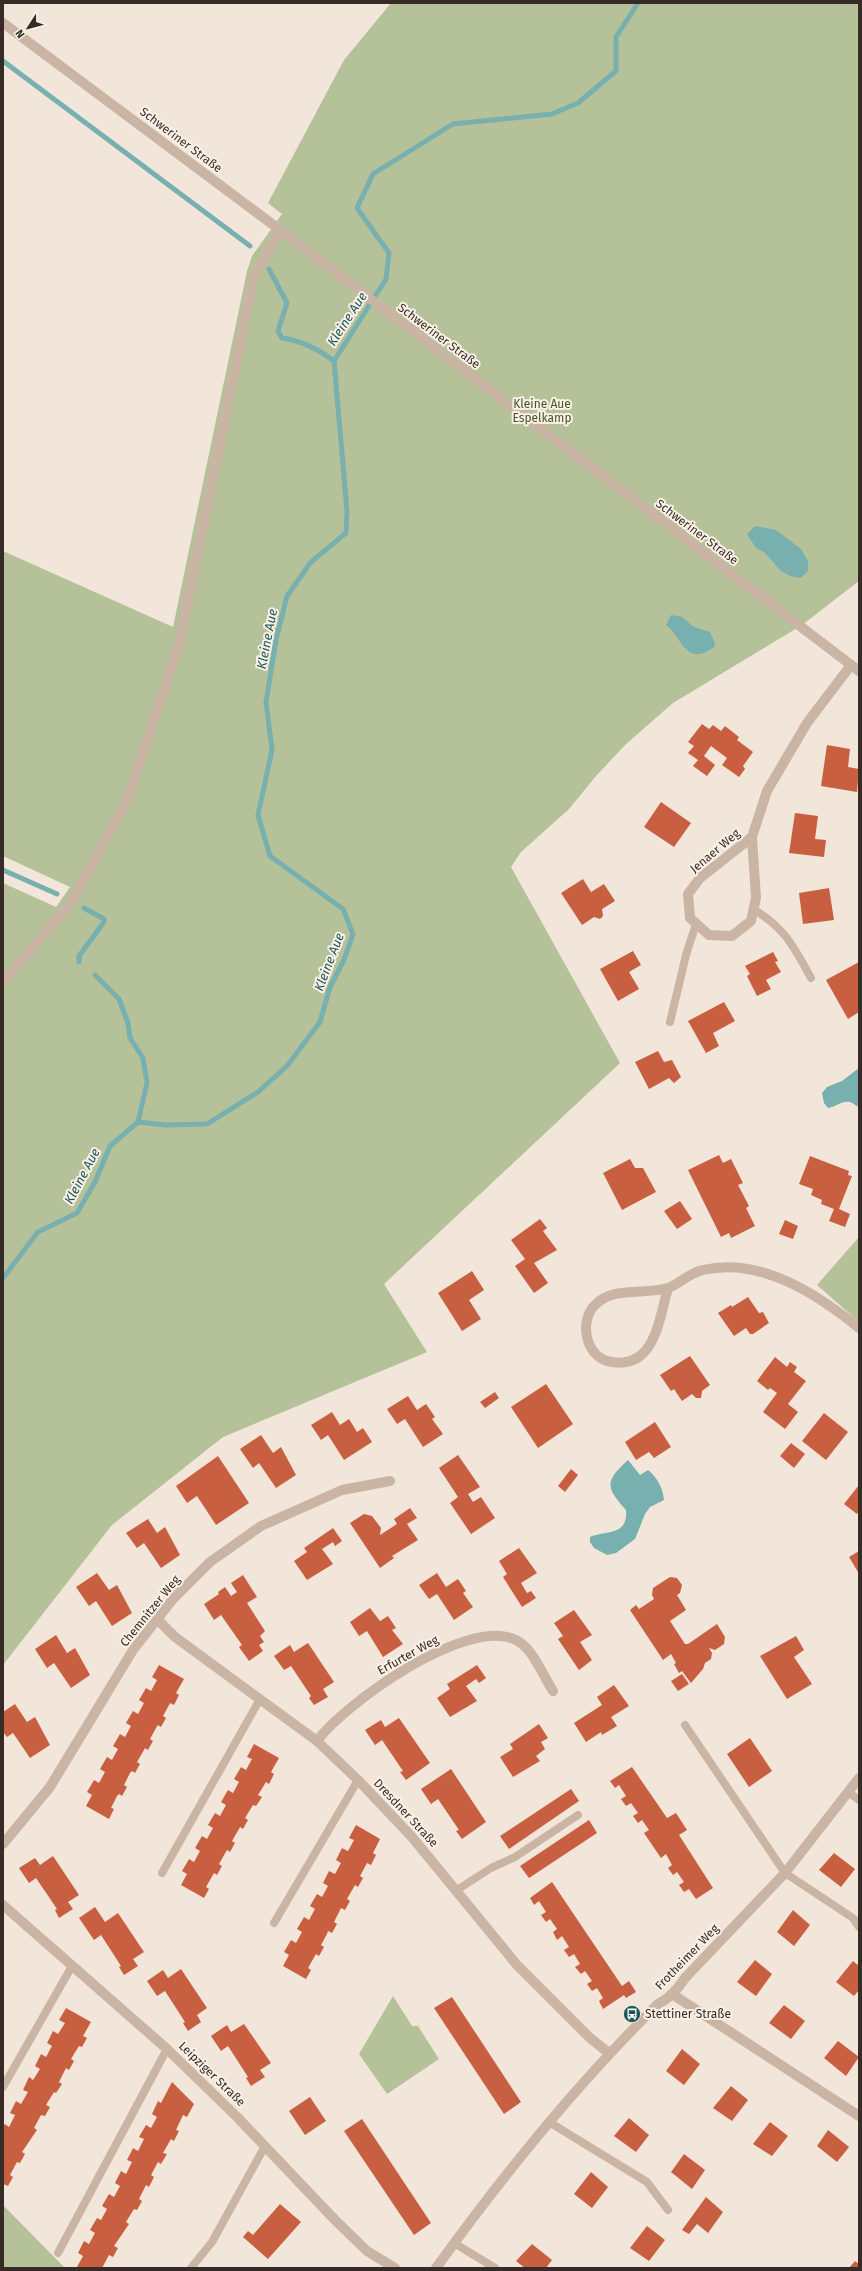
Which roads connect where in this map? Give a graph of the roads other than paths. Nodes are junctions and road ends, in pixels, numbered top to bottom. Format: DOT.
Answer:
graph roads {
  1 [pos="3,23"];
  2 [pos="280,230"];
  3 [pos="855,668"];
  4 [pos="752,837"];
  5 [pos="753,909"];
  6 [pos="696,924"];
  7 [pos="810,978"];
  8 [pos="3,982"];
  9 [pos="670,1022"];
  10 [pos="668,1288"];
  11 [pos="859,1328"];
  12 [pos="390,1481"];
  13 [pos="158,1620"];
  14 [pos="553,1691"];
  15 [pos="260,1699"];
  16 [pos="685,1725"];
  17 [pos="317,1741"];
  18 [pos="859,1778"];
  19 [pos="358,1780"];
  20 [pos="848,1792"];
  21 [pos="859,1800"];
  22 [pos="578,1815"];
  23 [pos="3,1844"];
  24 [pos="785,1873"];
  25 [pos="162,1874"];
  26 [pos="457,1890"];
  27 [pos="3,1905"];
  28 [pos="274,1923"];
  29 [pos="859,1927"];
  30 [pos="72,1966"];
  31 [pos="672,1994"];
  32 [pos="167,2049"];
  33 [pos="609,2053"];
  34 [pos="3,2087"];
  35 [pos="859,2116"];
  36 [pos="549,2122"];
  37 [pos="265,2146"];
  38 [pos="668,2210"];
  39 [pos="454,2242"];
  40 [pos="58,2253"];
  41 [pos="191,2268"];
  42 [pos="395,2268"];
  43 [pos="436,2268"];
  44 [pos="495,2268"];
  1 -- 2 [label="street, Schweriner Straße"];
  2 -- 3 [label="street, Schweriner Straße"];
  2 -- 8 [label="street"];
  3 -- 4 [label="street, Jenaer Weg"];
  4 -- 5 [label="street, Jenaer Weg"];
  4 -- 6 [label="street, Jenaer Weg"];
  5 -- 6 [label="street, Jenaer Weg"];
  5 -- 7 [label="lane"];
  6 -- 9 [label="lane"];
  10 -- 10 [label="street"];
  10 -- 11 [label="street"];
  12 -- 13 [label="street, Chemnitzer Weg"];
  13 -- 15 [label="street, Dresdner Straße"];
  13 -- 23 [label="street, Chemnitzer Weg"];
  14 -- 17 [label="street, Erfurter Weg"];
  15 -- 17 [label="street, Dresdner Straße"];
  15 -- 25 [label="lane"];
  16 -- 24 [label="lane"];
  17 -- 19 [label="street, Dresdner Straße"];
  18 -- 20 [label="street, Frotheimer Weg"];
  19 -- 26 [label="street, Dresdner Straße"];
  19 -- 28 [label="lane"];
  20 -- 21 [label="lane"];
  20 -- 24 [label="street, Frotheimer Weg"];
  22 -- 26 [label="lane"];
  24 -- 29 [label="lane"];
  24 -- 31 [label="street, Frotheimer Weg"];
  26 -- 33 [label="street, Dresdner Straße"];
  27 -- 30 [label="street, Leipziger Straße"];
  30 -- 32 [label="street, Leipziger Straße"];
  30 -- 34 [label="lane"];
  31 -- 33 [label="street, Frotheimer Weg"];
  31 -- 35 [label="street"];
  32 -- 37 [label="street, Leipziger Straße"];
  32 -- 40 [label="lane"];
  33 -- 36 [label="street, Frotheimer Weg"];
  36 -- 38 [label="lane"];
  36 -- 39 [label="street, Frotheimer Weg"];
  37 -- 41 [label="lane"];
  37 -- 42 [label="street, Leipziger Straße"];
  39 -- 43 [label="street, Frotheimer Weg"];
  39 -- 44 [label="lane"];
}
